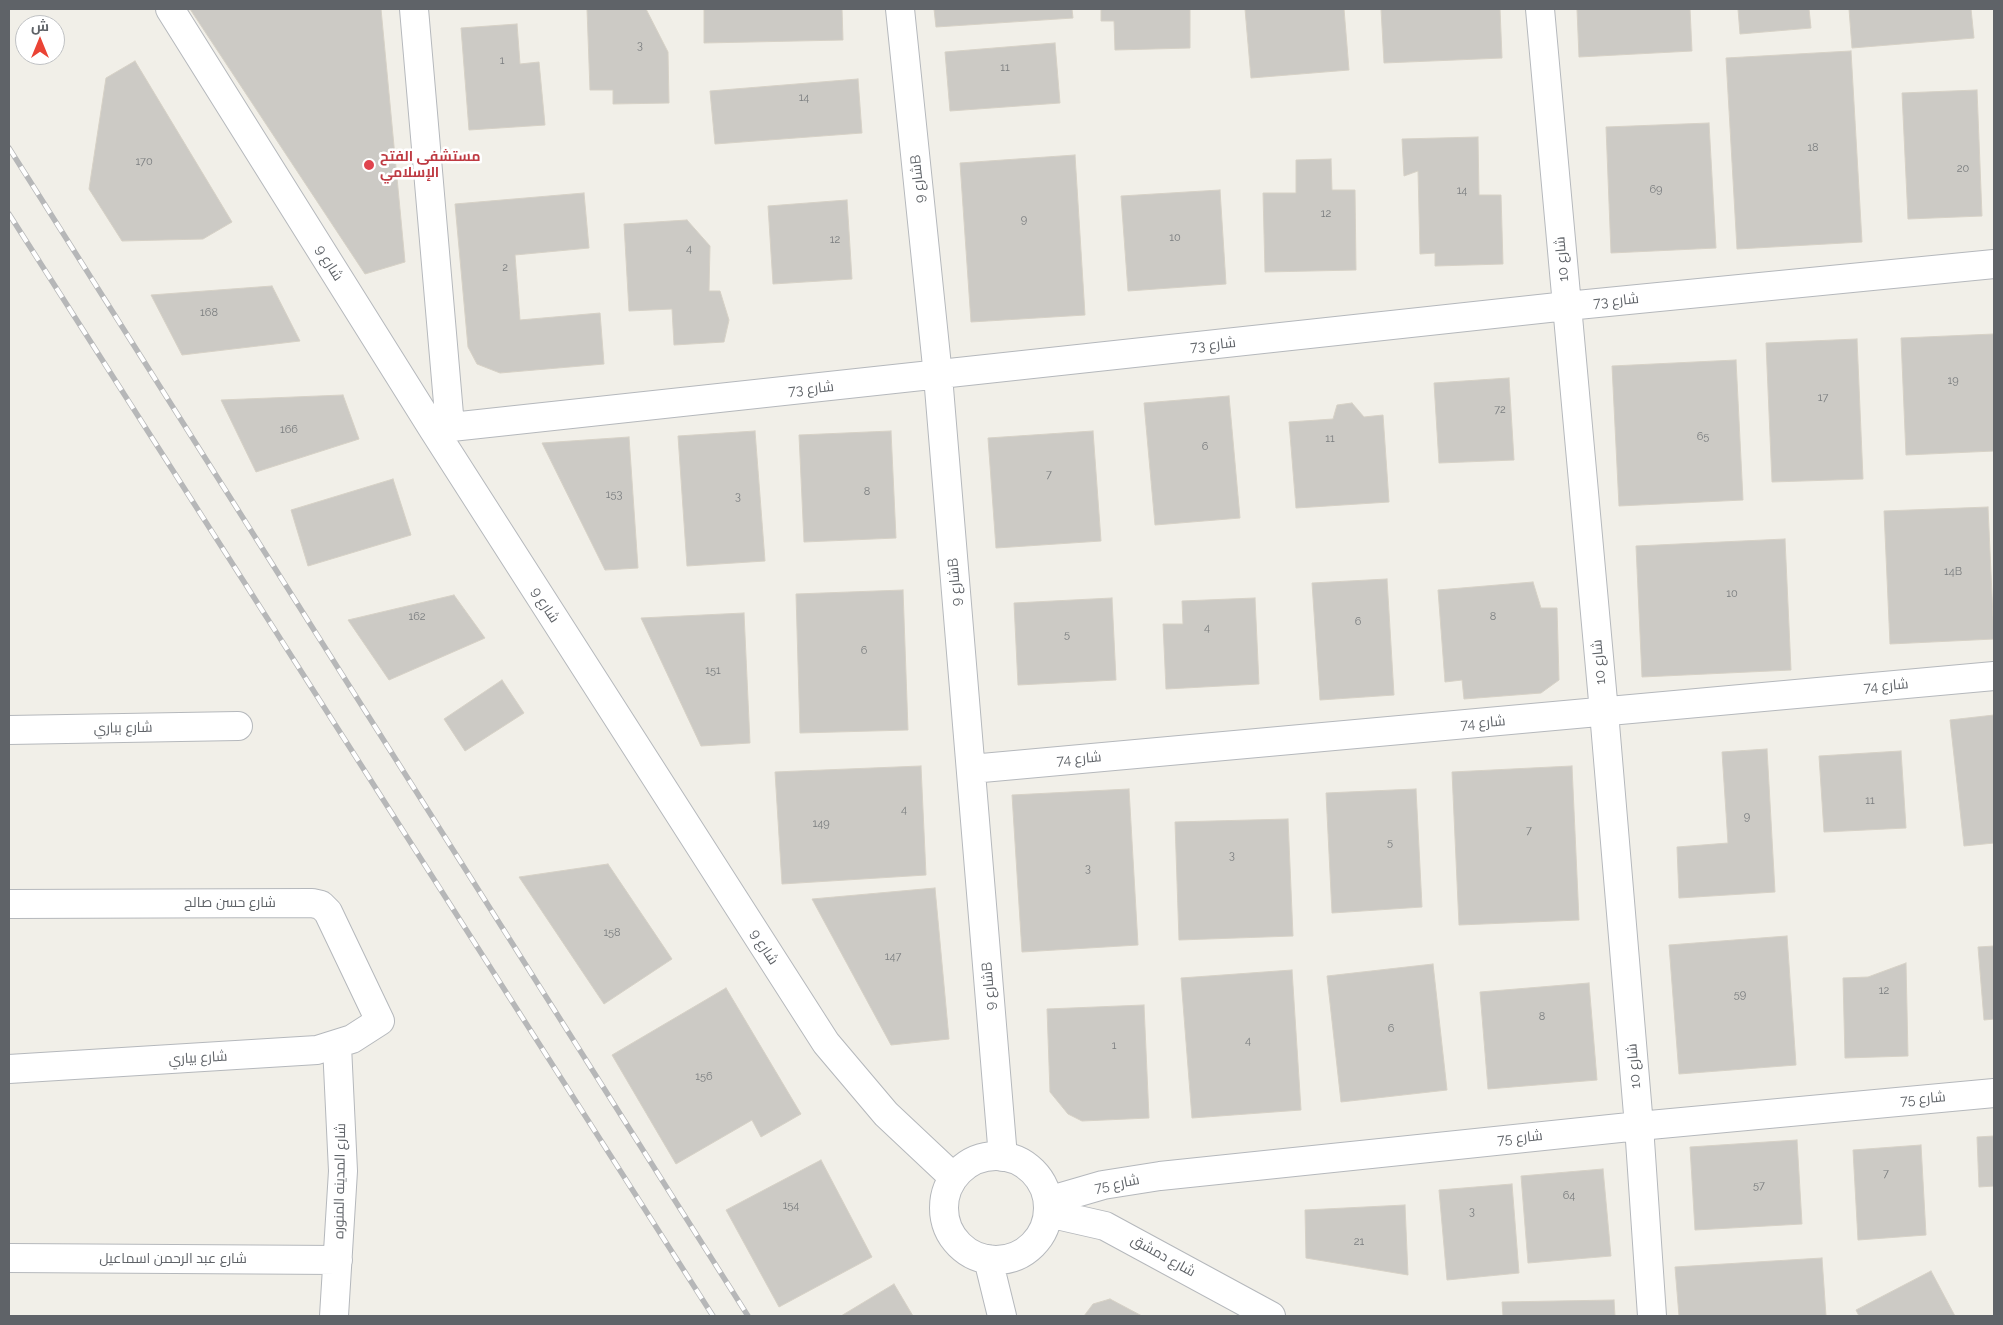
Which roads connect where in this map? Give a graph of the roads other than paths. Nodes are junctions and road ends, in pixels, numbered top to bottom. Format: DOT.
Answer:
graph roads {
  1 [pos="170,9"];
  2 [pos="414,9"];
  3 [pos="900,9"];
  4 [pos="1540,9"];
  5 [pos="1994,264"];
  6 [pos="1567,306"];
  7 [pos="938,376"];
  8 [pos="441,428"];
  9 [pos="1994,676"];
  10 [pos="1604,712"];
  11 [pos="238,726"];
  12 [pos="9,730"];
  13 [pos="971,769"];
  14 [pos="9,904"];
  15 [pos="380,1021"];
  16 [pos="337,1046"];
  17 [pos="9,1069"];
  18 [pos="1994,1093"];
  19 [pos="1639,1126"];
  20 [pos="1003,1157"];
  21 [pos="953,1177"];
  22 [pos="1048,1207"];
  23 [pos="9,1258"];
  24 [pos="338,1260"];
  25 [pos="988,1260"];
  26 [pos="334,1316"];
  27 [pos="1002,1316"];
  28 [pos="1271,1316"];
  29 [pos="1652,1316"];
  1 -- 8 [label="street, شارع 9"];
  2 -- 8 [label="street"];
  3 -- 7 [label="street, شارع 9B"];
  4 -- 6 [label="street, شارع 10"];
  5 -- 6 [label="street, شارع 73"];
  6 -- 7 [label="street, شارع 73"];
  6 -- 10 [label="street, شارع 10"];
  7 -- 8 [label="street, شارع 73"];
  7 -- 13 [label="street, شارع 9B"];
  8 -- 21 [label="street, شارع 9"];
  9 -- 10 [label="street, شارع 74"];
  10 -- 13 [label="street, شارع 74"];
  10 -- 19 [label="street, شارع 10"];
  11 -- 12 [label="street, شارع بباري"];
  13 -- 20 [label="street, شارع 9B"];
  14 -- 15 [label="street, شارع حسن صالح"];
  15 -- 16 [label="street, شارع بياري"];
  16 -- 17 [label="street, شارع بياري"];
  16 -- 24 [label="street, شارع المدينه المنوره"];
  18 -- 19 [label="street, شارع 75"];
  19 -- 22 [label="street, شارع 75"];
  19 -- 29 [label="street, شارع 10"];
  20 -- 21 [label="street"];
  20 -- 22 [label="street"];
  21 -- 25 [label="street"];
  22 -- 25 [label="street"];
  22 -- 28 [label="street, شارع دمشق"];
  23 -- 24 [label="street, شارع عبد الرحمن اسماعيل"];
  24 -- 26 [label="street, شارع المدينه المنوره"];
  25 -- 27 [label="street"];
}
